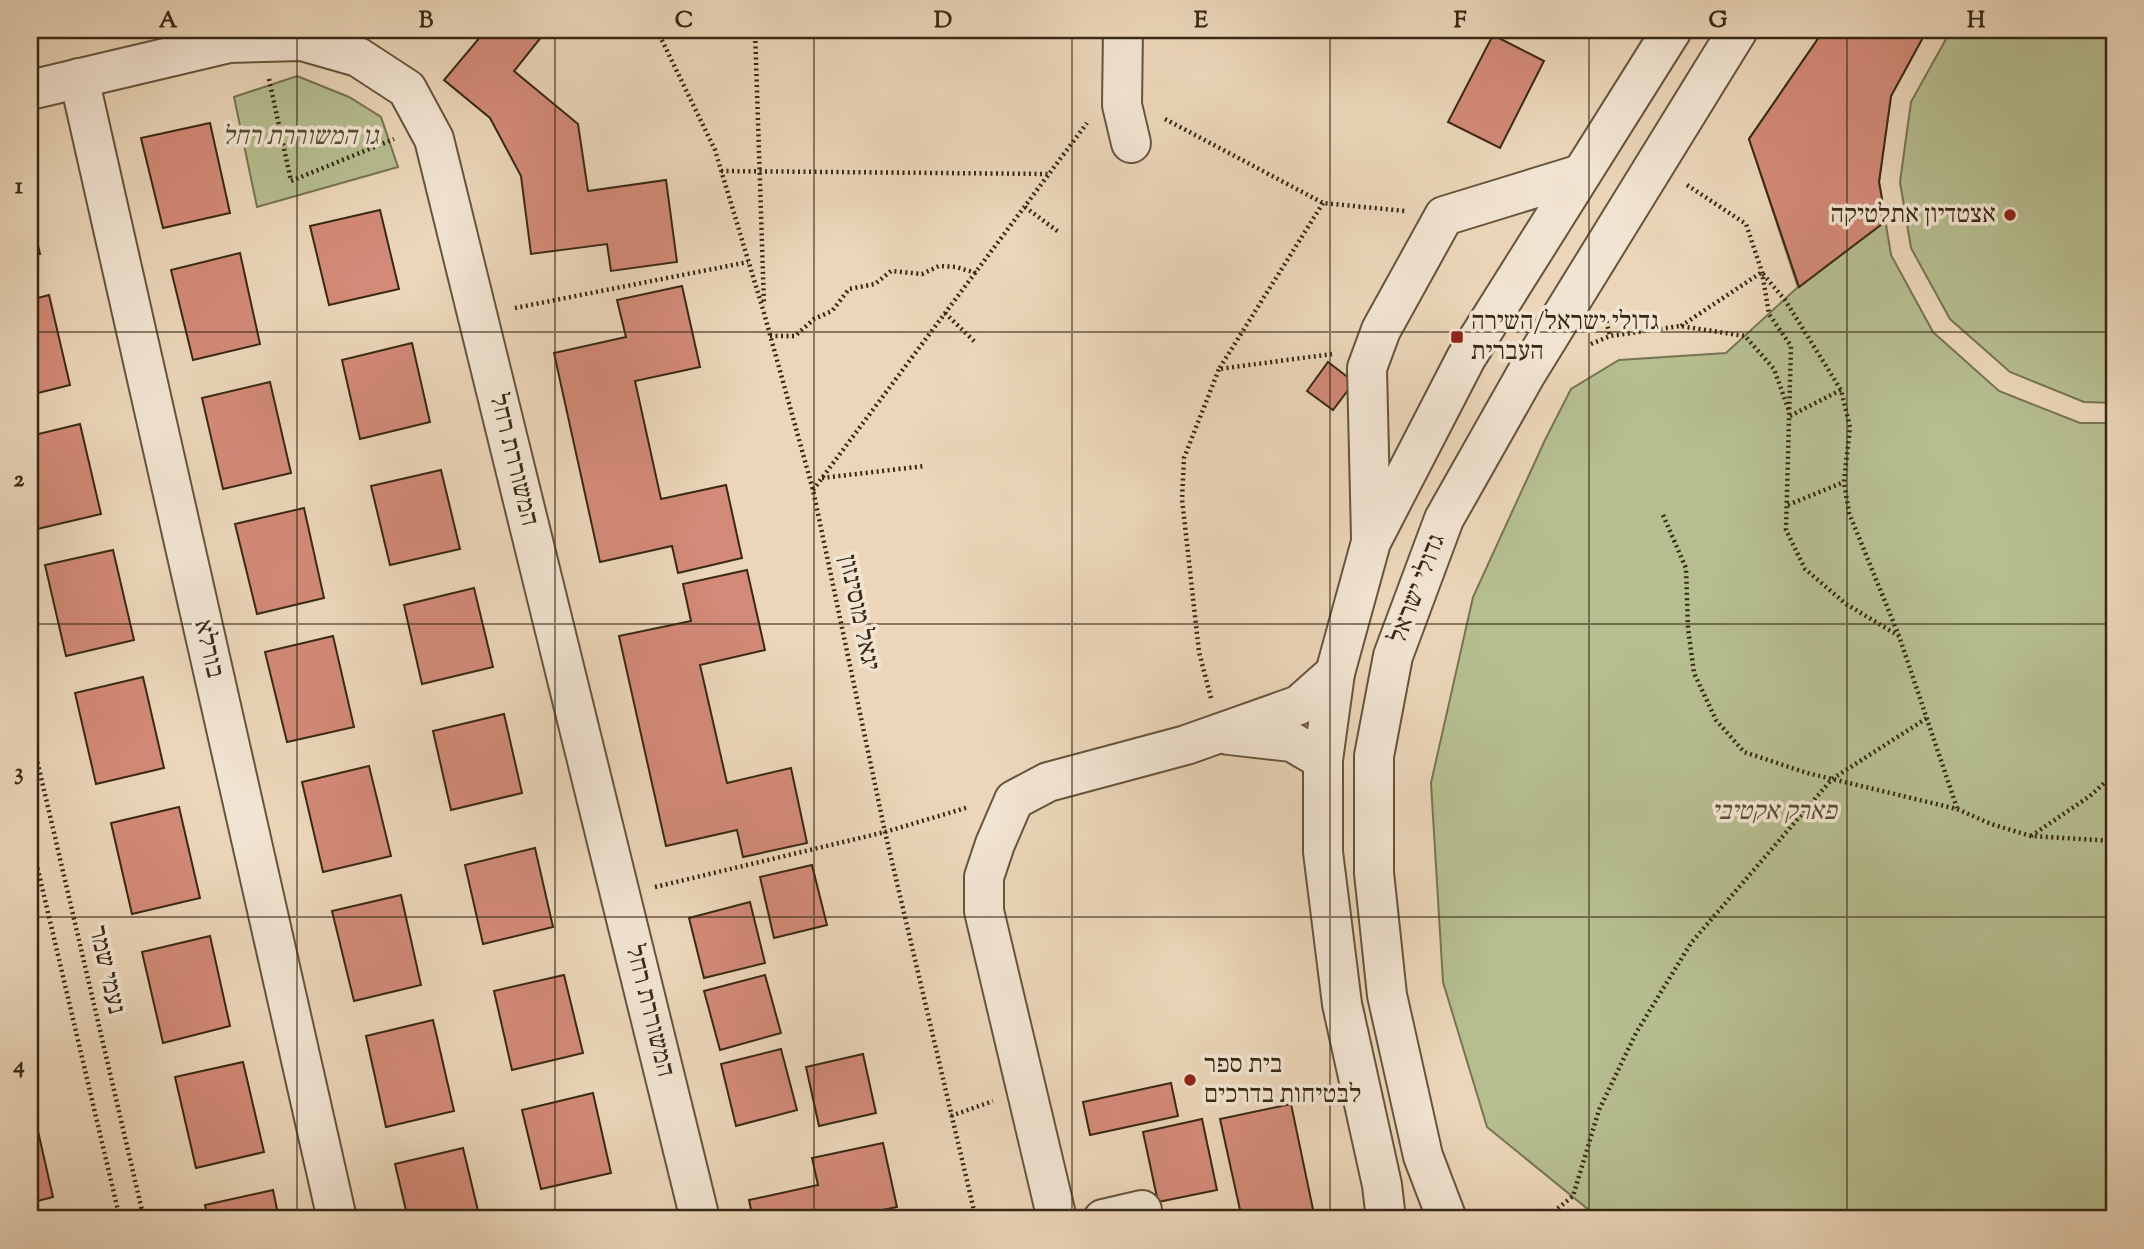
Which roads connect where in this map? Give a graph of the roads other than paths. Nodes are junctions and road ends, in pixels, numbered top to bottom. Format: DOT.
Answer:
graph roads {
  1 [pos="1123,30"];
  2 [pos="1672,30"];
  3 [pos="1738,30"];
  4 [pos="79,78"];
  5 [pos="30,90"];
  6 [pos="1131,143"];
  7 [pos="1581,174"];
  8 [pos="1371,542"];
  9 [pos="1335,673"];
  10 [pos="1220,734"];
  11 [pos="1323,761"];
  12 [pos="1142,1210"];
  13 [pos="337,1219"];
  14 [pos="700,1219"];
  15 [pos="1057,1219"];
  16 [pos="1103,1219"];
  17 [pos="1386,1219"];
  18 [pos="1447,1219"];
  1 -- 6 [label="street"];
  2 -- 7 [label="street, גדולי ישראל"];
  3 -- 18 [label="street, גדולי ישראל"];
  4 -- 5 [label="street, המשוררת רחל"];
  4 -- 13 [label="street, בורלא"];
  4 -- 14 [label="street, המשוררת רחל"];
  7 -- 8 [label="street, גדולי ישראל"];
  7 -- 8 [label="street"];
  8 -- 9 [label="street, גדולי ישראל"];
  9 -- 10 [label="street"];
  9 -- 11 [label="street, גדולי ישראל"];
  10 -- 11 [label="street"];
  10 -- 15 [label="street"];
  11 -- 17 [label="street, גדולי ישראל"];
  12 -- 16 [label="street"];
}
